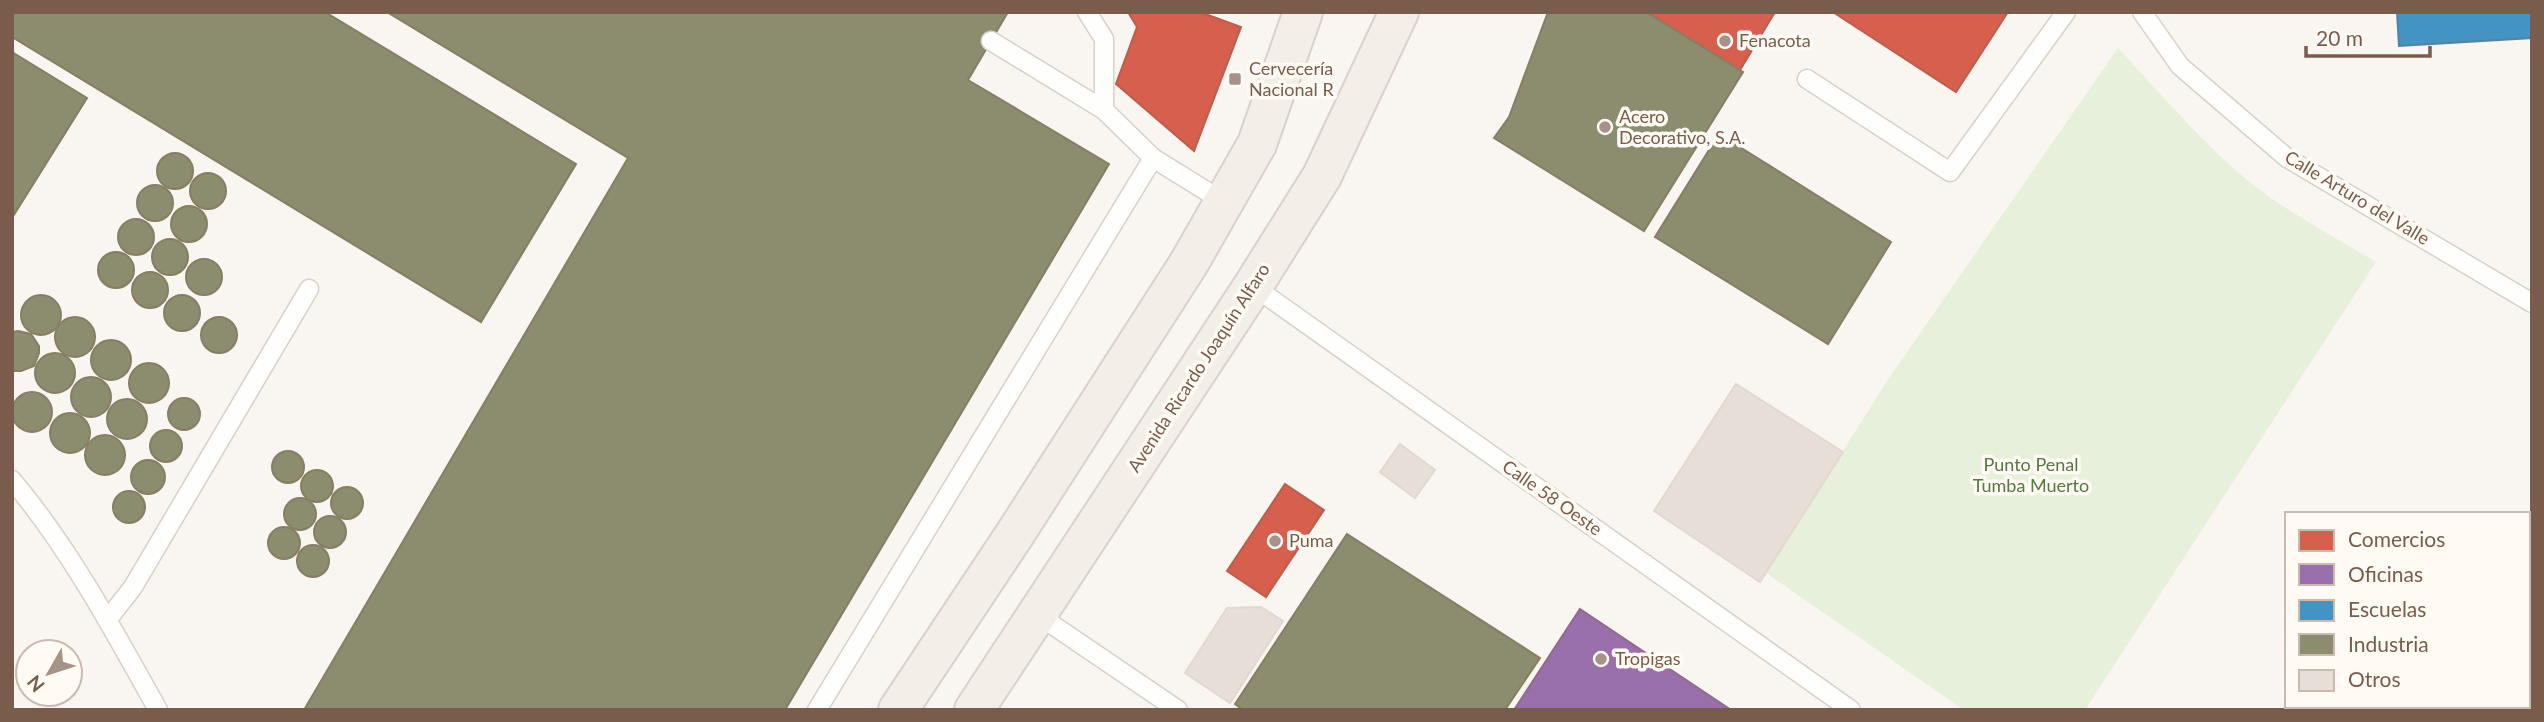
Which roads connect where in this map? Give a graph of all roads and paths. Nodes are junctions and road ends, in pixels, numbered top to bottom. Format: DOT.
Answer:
graph roads {
  1 [pos="1087,12"];
  2 [pos="1303,12"];
  3 [pos="1399,12"];
  4 [pos="2066,12"];
  5 [pos="2142,12"];
  6 [pos="991,41"];
  7 [pos="1807,79"];
  8 [pos="1104,110"];
  9 [pos="1153,158"];
  10 [pos="1224,202"];
  11 [pos="1253,286"];
  12 [pos="309,289"];
  13 [pos="2532,303"];
  14 [pos="12,480"];
  15 [pos="1038,615"];
  16 [pos="108,619"];
  17 [pos="158,710"];
  18 [pos="817,710"];
  19 [pos="898,710"];
  20 [pos="974,710"];
  21 [pos="1178,710"];
  22 [pos="1851,710"];
  1 -- 8 [label="lane"];
  2 -- 10 [label="main road"];
  3 -- 11 [label="main road, Avenida Ricardo Joaquín Alfaro"];
  4 -- 7 [label="lane"];
  5 -- 13 [label="lane, Calle Arturo del Valle"];
  6 -- 8 [label="lane"];
  8 -- 9 [label="lane"];
  9 -- 10 [label="lane"];
  9 -- 18 [label="lane"];
  10 -- 19 [label="main road"];
  11 -- 15 [label="main road, Avenida Ricardo Joaquín Alfaro"];
  11 -- 22 [label="lane, Calle 58 Oeste"];
  12 -- 16 [label="lane"];
  14 -- 16 [label="lane"];
  15 -- 20 [label="main road, Avenida Ricardo Joaquín Alfaro"];
  15 -- 21 [label="lane"];
  16 -- 17 [label="lane"];
}
